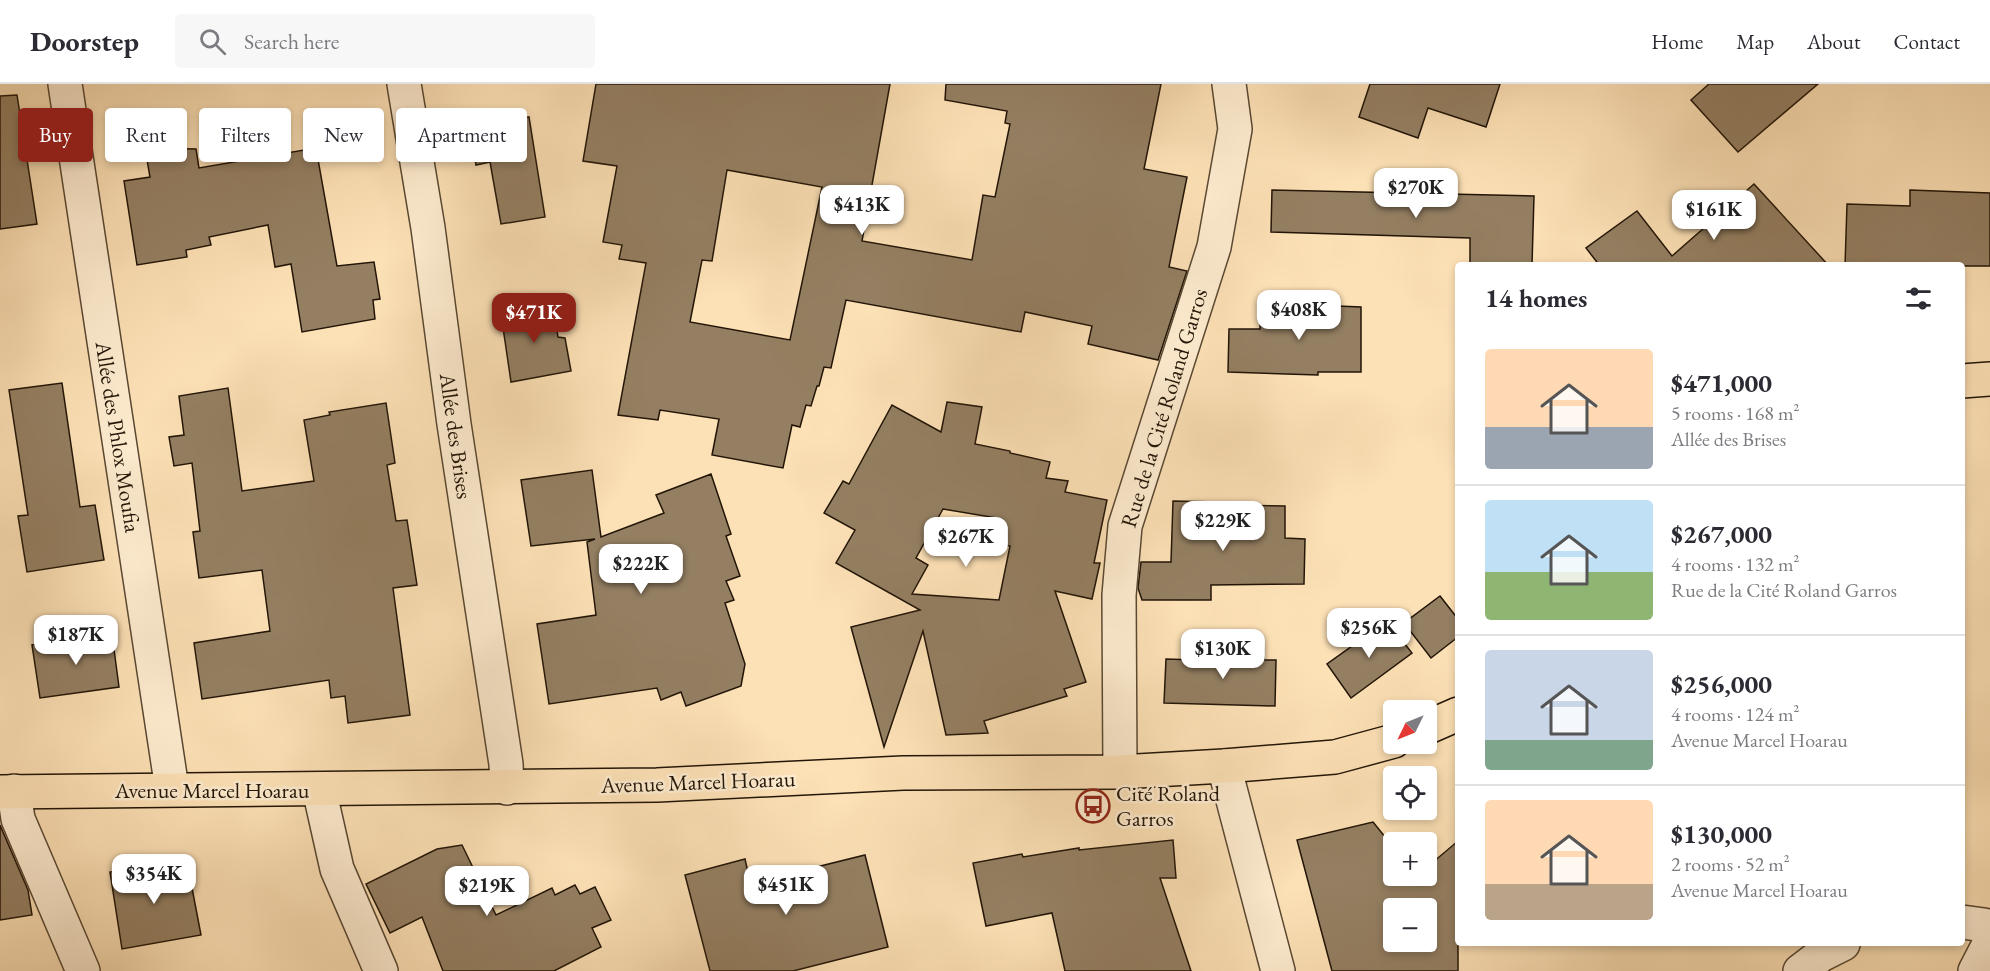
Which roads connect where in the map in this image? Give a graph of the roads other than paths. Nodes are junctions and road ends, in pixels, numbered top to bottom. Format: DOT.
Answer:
graph roads {
  1 [pos="64,84"];
  2 [pos="404,84"];
  3 [pos="1229,84"];
  4 [pos="1990,379"];
  5 [pos="1965,381"];
  6 [pos="1455,715"];
  7 [pos="1437,723"];
  8 [pos="1383,744"];
  9 [pos="1224,766"];
  10 [pos="1119,772"];
  11 [pos="507,788"];
  12 [pos="172,789"];
  13 [pos="319,789"];
  14 [pos="7,792"];
  15 [pos="1965,922"];
  16 [pos="1990,931"];
  17 [pos="1990,942"];
  18 [pos="1839,946"];
  19 [pos="83,971"];
  20 [pos="381,971"];
  21 [pos="1278,971"];
  22 [pos="1800,971"];
  23 [pos="1975,971"];
  1 -- 12 [label="street, Allée des Phlox Moufia"];
  2 -- 11 [label="street, Allée des Brises"];
  3 -- 10 [label="street, Rue de la Cité Roland Garros"];
  4 -- 5 [label="main road"];
  6 -- 7 [label="main road"];
  8 -- 9 [label="main road, Avenue Marcel Hoarau"];
  9 -- 10 [label="main road, Avenue Marcel Hoarau"];
  9 -- 21 [label="street"];
  10 -- 11 [label="main road, Avenue Marcel Hoarau"];
  11 -- 13 [label="main road, Avenue Marcel Hoarau"];
  12 -- 13 [label="main road, Avenue Marcel Hoarau"];
  12 -- 14 [label="main road, Avenue Marcel Hoarau"];
  13 -- 20 [label="street"];
  14 -- 19 [label="street"];
  15 -- 16 [label="street"];
  17 -- 23 [label="street"];
  18 -- 22 [label="street"];
}
